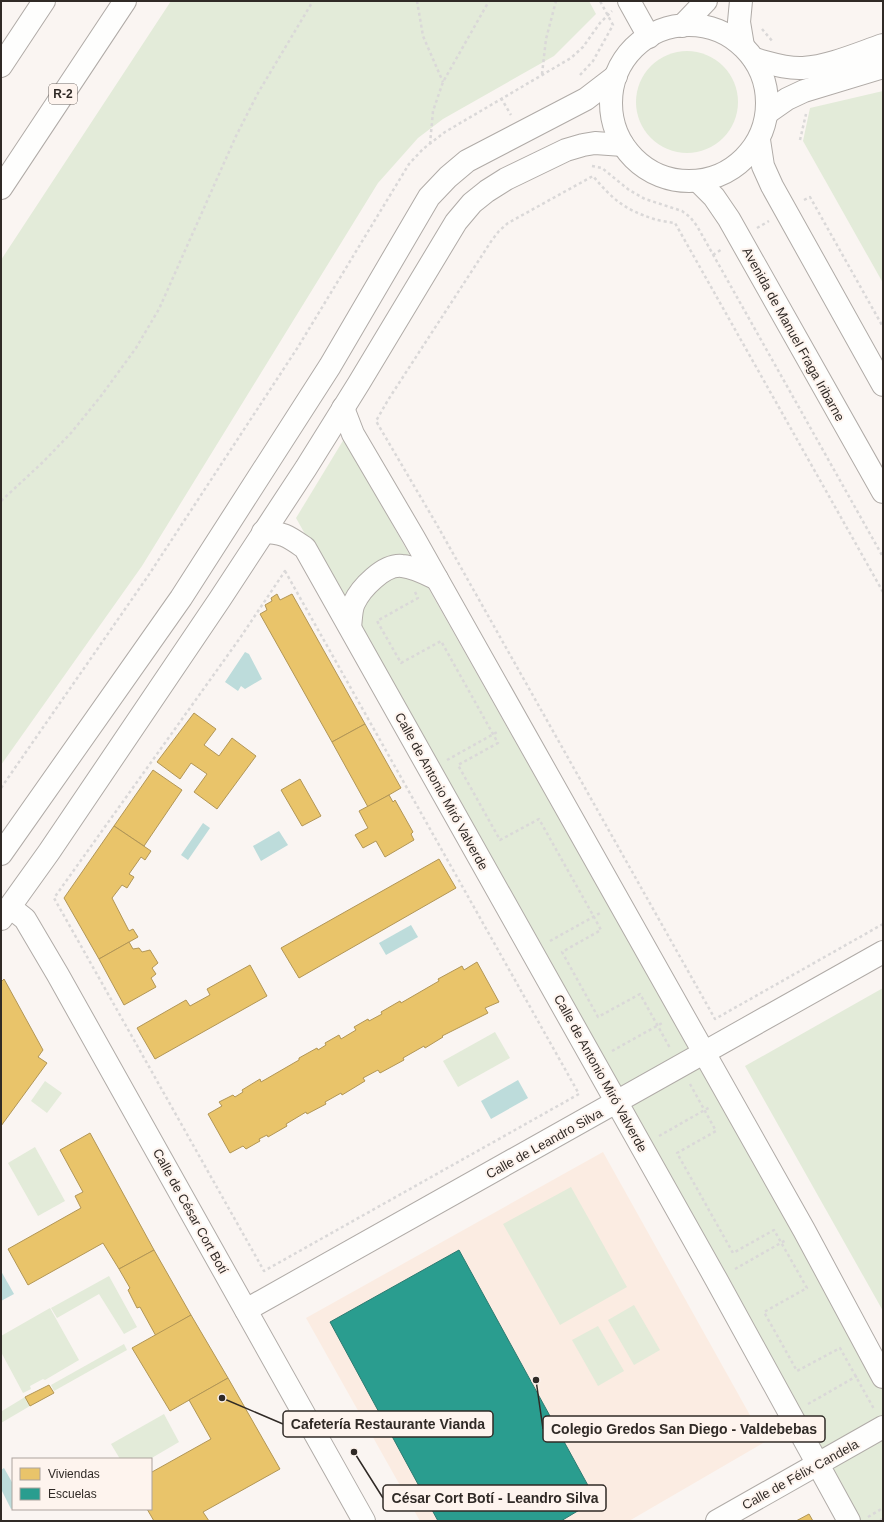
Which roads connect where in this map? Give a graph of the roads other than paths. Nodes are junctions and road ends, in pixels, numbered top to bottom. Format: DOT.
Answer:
graph roads {
  1 [pos="44,1"];
  2 [pos="124,1"];
  3 [pos="629,1"];
  4 [pos="706,1"];
  5 [pos="741,1"];
  6 [pos="682,26"];
  7 [pos="649,37"];
  8 [pos="883,45"];
  9 [pos="748,53"];
  10 [pos="1,66"];
  11 [pos="883,67"];
  12 [pos="616,76"];
  13 [pos="767,113"];
  14 [pos="759,140"];
  15 [pos="623,145"];
  16 [pos="698,181"];
  17 [pos="1,188"];
  18 [pos="883,385"];
  19 [pos="343,408"];
  20 [pos="883,492"];
  21 [pos="264,532"];
  22 [pos="437,579"];
  23 [pos="350,627"];
  24 [pos="1,854"];
  25 [pos="5,913"];
  26 [pos="883,952"];
  27 [pos="704,1053"];
  28 [pos="616,1102"];
  29 [pos="246,1310"];
  30 [pos="873,1375"];
  31 [pos="879,1419"];
  32 [pos="818,1464"];
  33 [pos="856,1520"];
  34 [pos="364,1521"];
  35 [pos="717,1521"];
  1 -- 10 [label="main road"];
  2 -- 17 [label="main road, R-2"];
  3 -- 7 [label="main road"];
  4 -- 6 [label="main road"];
  5 -- 9 [label="main road"];
  6 -- 7 [label="main road"];
  6 -- 9 [label="main road"];
  7 -- 12 [label="main road"];
  8 -- 9 [label="main road"];
  9 -- 13 [label="main road"];
  11 -- 13 [label="main road"];
  12 -- 15 [label="main road"];
  12 -- 24 [label="main road"];
  13 -- 14 [label="main road"];
  14 -- 16 [label="main road"];
  14 -- 18 [label="main road"];
  15 -- 16 [label="main road"];
  15 -- 19 [label="main road"];
  16 -- 20 [label="main road, Avenida de Manuel Fraga Iribarne"];
  19 -- 21 [label="main road"];
  19 -- 22 [label="main road"];
  21 -- 23 [label="main road, Calle de Antonio Miró Valverde"];
  21 -- 25 [label="main road"];
  22 -- 23 [label="main road"];
  22 -- 27 [label="main road"];
  23 -- 28 [label="main road, Calle de Antonio Miró Valverde"];
  25 -- 29 [label="main road, Calle de César Cort Botí"];
  26 -- 27 [label="main road, Calle de Leandro Silva"];
  27 -- 28 [label="main road, Calle de Leandro Silva"];
  27 -- 30 [label="main road"];
  28 -- 29 [label="main road, Calle de Leandro Silva"];
  28 -- 32 [label="main road, Calle de Antonio Miró Valverde"];
  29 -- 34 [label="main road, Calle de César Cort Botí"];
  31 -- 32 [label="main road, Calle de Félix Candela"];
  32 -- 33 [label="main road, Calle de Antonio Miró Valverde"];
  32 -- 35 [label="main road, Calle de Félix Candela"];
}
